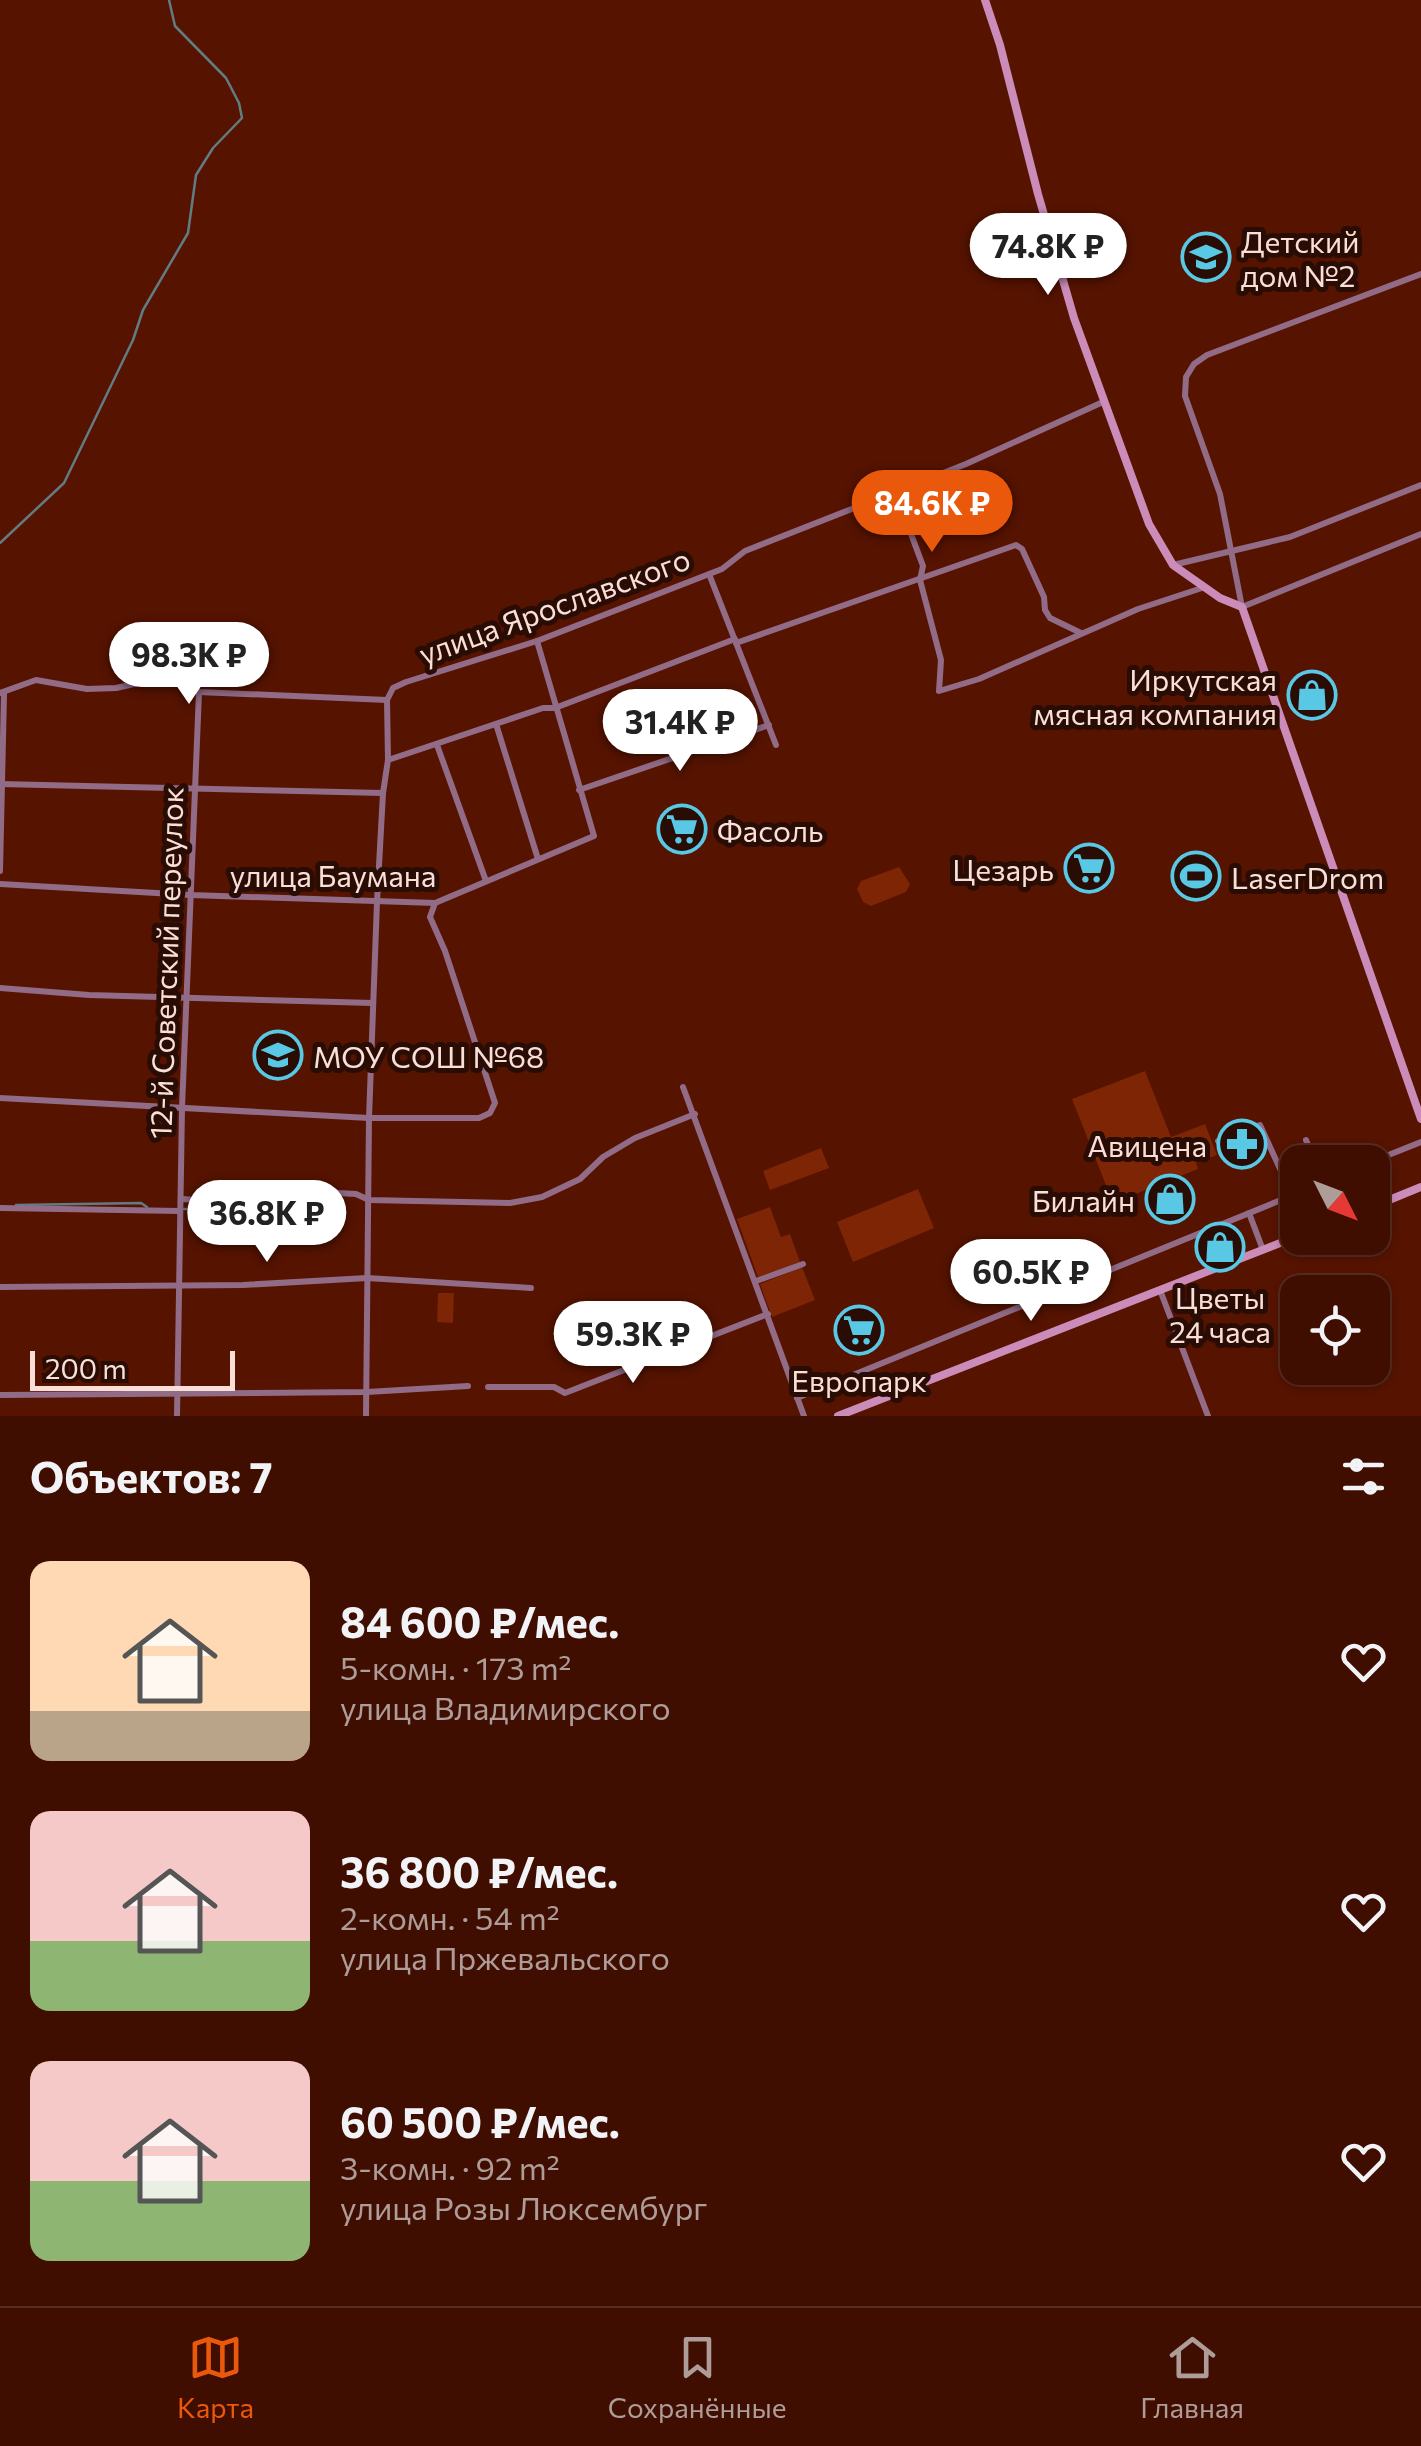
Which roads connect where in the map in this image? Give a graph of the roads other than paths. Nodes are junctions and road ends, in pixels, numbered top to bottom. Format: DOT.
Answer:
graph roads {
  1 [pos="985,0"];
  2 [pos="1421,274"];
  3 [pos="1103,402"];
  4 [pos="1421,485"];
  5 [pos="895,491"];
  6 [pos="1421,534"];
  7 [pos="1230,551"];
  8 [pos="1173,565"];
  9 [pos="710,574"];
  10 [pos="920,580"];
  11 [pos="1205,587"];
  12 [pos="1242,607"];
  13 [pos="1082,633"];
  14 [pos="537,641"];
  15 [pos="735,641"];
  16 [pos="199,692"];
  17 [pos="2,693"];
  18 [pos="387,700"];
  19 [pos="554,708"];
  20 [pos="496,724"];
  21 [pos="769,725"];
  22 [pos="436,745"];
  23 [pos="776,745"];
  24 [pos="388,760"];
  25 [pos="1,784"];
  26 [pos="194,787"];
  27 [pos="579,790"];
  28 [pos="383,793"];
  29 [pos="538,859"];
  30 [pos="0,870"];
  31 [pos="486,881"];
  32 [pos="0,884"];
  33 [pos="191,895"];
  34 [pos="377,902"];
  35 [pos="435,903"];
  36 [pos="0,988"];
  37 [pos="186,997"];
  38 [pos="373,1004"];
  39 [pos="683,1086"];
  40 [pos="0,1098"];
  41 [pos="182,1108"];
  42 [pos="695,1114"];
  43 [pos="369,1118"];
  44 [pos="1421,1119"];
  45 [pos="1306,1140"];
  46 [pos="1218,1142"];
  47 [pos="1421,1142"];
  48 [pos="1308,1145"];
  49 [pos="1390,1154"];
  50 [pos="1280,1164"];
  51 [pos="1421,1188"];
  52 [pos="181,1200"];
  53 [pos="369,1200"];
  54 [pos="1280,1200"];
  55 [pos="1390,1200"];
  56 [pos="0,1208"];
  57 [pos="180,1211"];
  58 [pos="1249,1213"];
  59 [pos="1280,1243"];
  60 [pos="1263,1250"];
  61 [pos="802,1264"];
  62 [pos="366,1278"];
  63 [pos="756,1282"];
  64 [pos="180,1286"];
  65 [pos="0,1287"];
  66 [pos="531,1288"];
  67 [pos="1160,1290"];
  68 [pos="768,1314"];
  69 [pos="468,1386"];
  70 [pos="488,1387"];
  71 [pos="367,1392"];
  72 [pos="0,1395"];
  73 [pos="177,1395"];
  74 [pos="797,1398"];
  75 [pos="177,1416"];
  76 [pos="366,1416"];
  77 [pos="804,1416"];
  78 [pos="838,1416"];
  79 [pos="1208,1416"];
  1 -- 3 [label="street"];
  2 -- 7 [label="street"];
  3 -- 5 [label="street, улица Ярославского"];
  3 -- 8 [label="street"];
  4 -- 7 [label="street"];
  5 -- 9 [label="street, улица Ярославского"];
  5 -- 10 [label="street"];
  6 -- 12 [label="street"];
  7 -- 8 [label="street"];
  7 -- 12 [label="street"];
  8 -- 11 [label="street"];
  9 -- 14 [label="street, улица Ярославского"];
  9 -- 15 [label="street"];
  10 -- 13 [label="street"];
  10 -- 13 [label="street"];
  10 -- 15 [label="street"];
  11 -- 12 [label="street"];
  11 -- 13 [label="street"];
  12 -- 44 [label="street"];
  14 -- 18 [label="street, улица Ярославского"];
  14 -- 19 [label="street"];
  15 -- 19 [label="street"];
  15 -- 21 [label="street"];
  16 -- 17 [label="street"];
  16 -- 18 [label="street"];
  16 -- 26 [label="street, 12-й Советский переулок"];
  17 -- 25 [label="street"];
  18 -- 24 [label="street"];
  19 -- 20 [label="street"];
  19 -- 27 [label="street"];
  20 -- 22 [label="street"];
  20 -- 29 [label="street"];
  21 -- 23 [label="street"];
  21 -- 27 [label="street"];
  22 -- 24 [label="street"];
  22 -- 31 [label="street"];
  24 -- 28 [label="street"];
  25 -- 26 [label="street"];
  25 -- 30 [label="street"];
  26 -- 28 [label="street"];
  26 -- 33 [label="street, 12-й Советский переулок"];
  27 -- 29 [label="street, улица Баумана"];
  28 -- 34 [label="street"];
  29 -- 31 [label="street, улица Баумана"];
  31 -- 35 [label="street, улица Баумана"];
  32 -- 33 [label="street, улица Баумана"];
  33 -- 34 [label="street, улица Баумана"];
  33 -- 37 [label="street, 12-й Советский переулок"];
  34 -- 35 [label="street, улица Баумана"];
  34 -- 38 [label="street"];
  35 -- 43 [label="street"];
  36 -- 37 [label="street"];
  37 -- 38 [label="street"];
  37 -- 41 [label="street, 12-й Советский переулок"];
  38 -- 43 [label="street"];
  39 -- 42 [label="street"];
  40 -- 41 [label="street"];
  41 -- 43 [label="street"];
  41 -- 52 [label="street, 12-й Советский переулок"];
  42 -- 53 [label="street"];
  42 -- 63 [label="street"];
  43 -- 53 [label="street"];
  45 -- 48 [label="street"];
  46 -- 50 [label="street"];
  47 -- 49 [label="street"];
  51 -- 55 [label="street"];
  52 -- 53 [label="street"];
  52 -- 57 [label="street, 12-й Советский переулок"];
  53 -- 62 [label="street"];
  54 -- 58 [label="street"];
  56 -- 57 [label="street"];
  57 -- 64 [label="street, 12-й Советский переулок"];
  58 -- 60 [label="street"];
  58 -- 74 [label="street"];
  59 -- 60 [label="street"];
  60 -- 67 [label="street"];
  61 -- 63 [label="street"];
  62 -- 64 [label="street"];
  62 -- 66 [label="street"];
  62 -- 71 [label="street"];
  63 -- 68 [label="street"];
  64 -- 65 [label="street"];
  64 -- 73 [label="street, 12-й Советский переулок"];
  67 -- 78 [label="street"];
  67 -- 79 [label="street"];
  68 -- 70 [label="street"];
  68 -- 74 [label="street"];
  69 -- 71 [label="street"];
  71 -- 73 [label="street"];
  71 -- 76 [label="street"];
  72 -- 73 [label="street"];
  73 -- 75 [label="street, 12-й Советский переулок"];
  74 -- 77 [label="street"];
}
